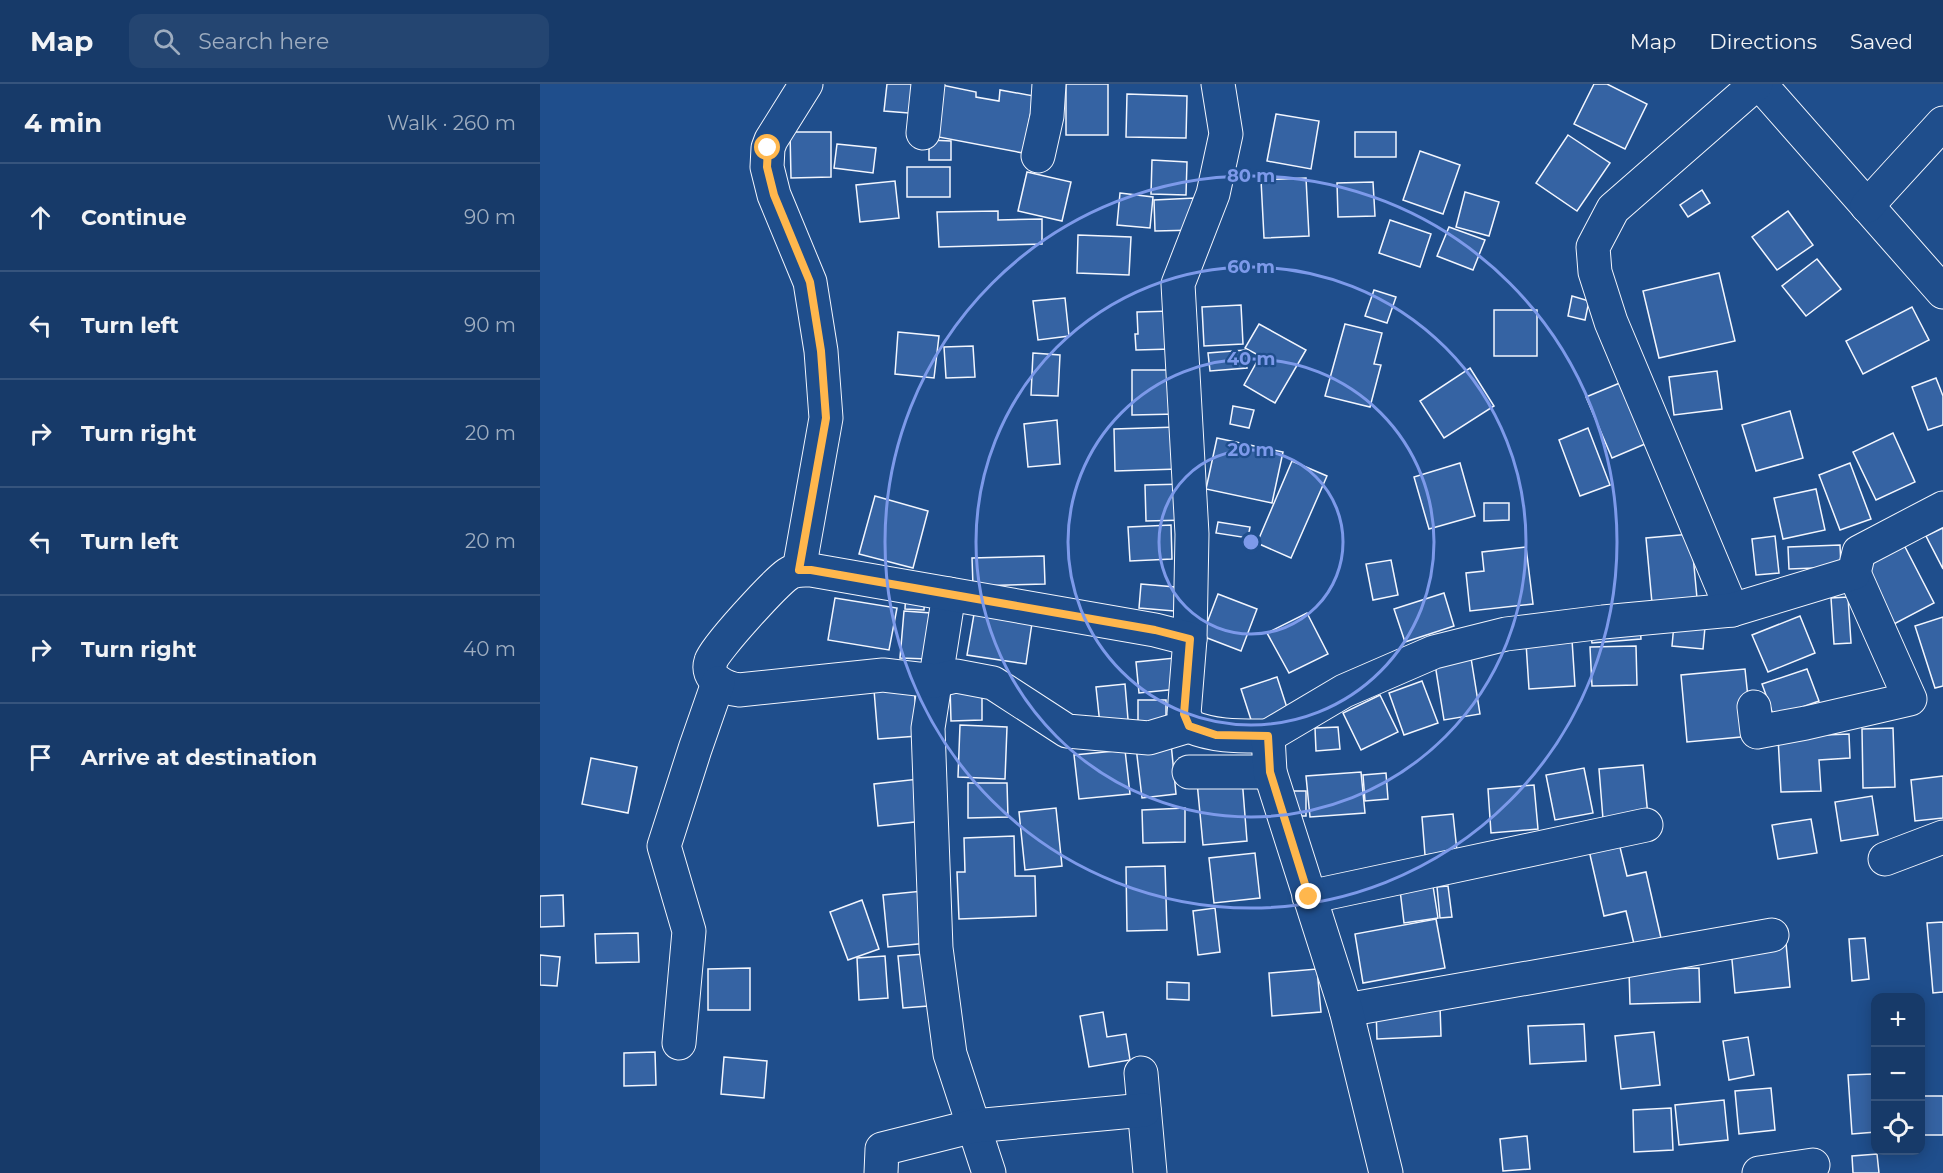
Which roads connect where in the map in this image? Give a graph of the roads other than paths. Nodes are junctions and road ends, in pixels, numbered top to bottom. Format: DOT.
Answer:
graph roads {
  1 [pos="806,84"];
  2 [pos="928,84"];
  3 [pos="1049,84"];
  4 [pos="1218,84"];
  5 [pos="1758,84"];
  6 [pos="1943,123"];
  7 [pos="923,133"];
  8 [pos="1038,156"];
  9 [pos="1867,206"];
  10 [pos="1943,292"];
  11 [pos="1943,508"];
  12 [pos="799,570"];
  13 [pos="1854,573"];
  14 [pos="949,594"];
  15 [pos="1732,610"];
  16 [pos="1190,639"];
  17 [pos="935,681"];
  18 [pos="718,683"];
  19 [pos="1754,707"];
  20 [pos="1189,726"];
  21 [pos="1268,736"];
  22 [pos="1189,772"];
  23 [pos="1270,772"];
  24 [pos="1646,825"];
  25 [pos="1943,837"];
  26 [pos="1885,859"];
  27 [pos="1309,897"];
  28 [pos="1772,935"];
  29 [pos="1346,1010"];
  30 [pos="679,1043"];
  31 [pos="1141,1073"];
  32 [pos="1144,1110"];
  33 [pos="974,1126"];
  34 [pos="1813,1164"];
  35 [pos="881,1173"];
  36 [pos="989,1173"];
  37 [pos="1150,1173"];
  38 [pos="1386,1173"];
  39 [pos="1759,1173"];
  1 -- 12 [label="street"];
  2 -- 7 [label="street"];
  3 -- 8 [label="street"];
  4 -- 16 [label="street"];
  5 -- 9 [label="street"];
  5 -- 15 [label="street"];
  6 -- 9 [label="street"];
  9 -- 10 [label="street"];
  11 -- 13 [label="street"];
  12 -- 14 [label="street"];
  12 -- 18 [label="street"];
  13 -- 15 [label="street"];
  13 -- 19 [label="street"];
  14 -- 16 [label="street"];
  14 -- 17 [label="street"];
  15 -- 21 [label="street"];
  16 -- 20 [label="street"];
  17 -- 18 [label="street"];
  17 -- 20 [label="street"];
  17 -- 33 [label="street"];
  18 -- 30 [label="street"];
  20 -- 21 [label="street"];
  21 -- 23 [label="street"];
  22 -- 23 [label="street"];
  23 -- 27 [label="street"];
  24 -- 27 [label="street"];
  25 -- 26 [label="street"];
  27 -- 29 [label="street"];
  28 -- 29 [label="street"];
  29 -- 38 [label="street"];
  31 -- 32 [label="street"];
  32 -- 33 [label="street"];
  32 -- 37 [label="street"];
  33 -- 35 [label="street"];
  33 -- 36 [label="street"];
  34 -- 39 [label="street"];
}
